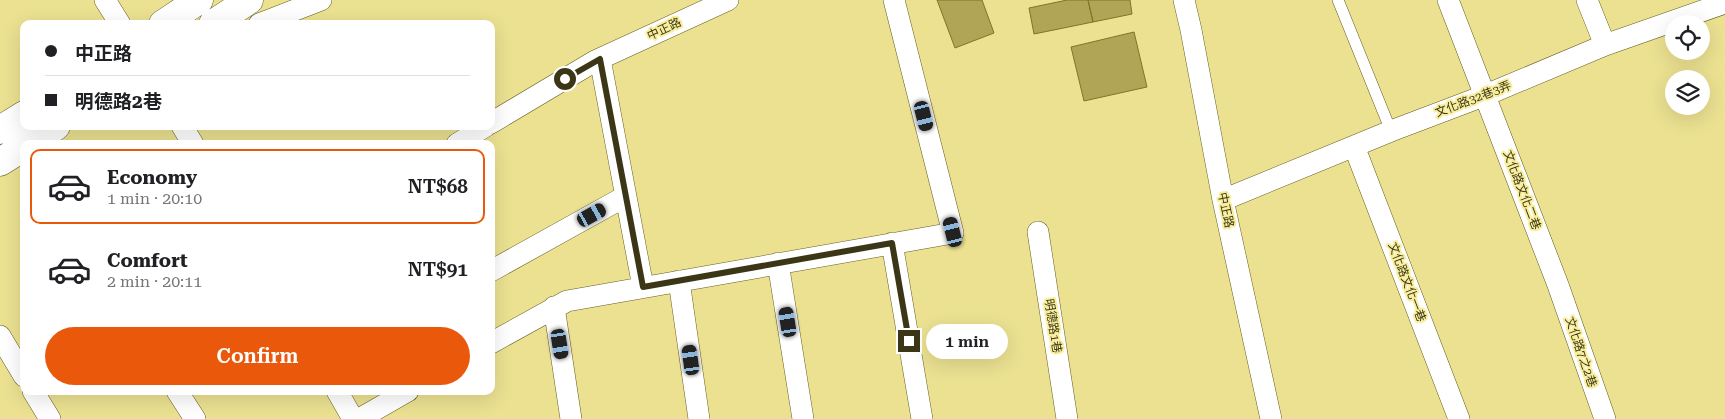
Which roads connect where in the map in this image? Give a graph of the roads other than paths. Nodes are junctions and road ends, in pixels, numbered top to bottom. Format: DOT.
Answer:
graph roads {
  1 [pos="104,0"];
  2 [pos="199,0"];
  3 [pos="249,0"];
  4 [pos="320,0"];
  5 [pos="728,0"];
  6 [pos="894,0"];
  7 [pos="1184,0"];
  8 [pos="1338,0"];
  9 [pos="1448,0"];
  10 [pos="1587,0"];
  11 [pos="1724,4"];
  12 [pos="117,20"];
  13 [pos="169,20"];
  14 [pos="219,20"];
  15 [pos="269,20"];
  16 [pos="1605,46"];
  17 [pos="600,59"];
  18 [pos="1486,94"];
  19 [pos="495,121"];
  20 [pos="11,123"];
  21 [pos="50,130"];
  22 [pos="480,130"];
  23 [pos="1391,131"];
  24 [pos="21,140"];
  25 [pos="35,140"];
  26 [pos="463,140"];
  27 [pos="1354,146"];
  28 [pos="20,150"];
  29 [pos="0,162"];
  30 [pos="626,196"];
  31 [pos="1223,200"];
  32 [pos="1038,232"];
  33 [pos="892,243"];
  34 [pos="778,263"];
  35 [pos="495,269"];
  36 [pos="679,281"];
  37 [pos="1558,285"];
  38 [pos="643,287"];
  39 [pos="554,307"];
  40 [pos="0,336"];
  41 [pos="495,341"];
  42 [pos="20,369"];
  43 [pos="35,395"];
  44 [pos="180,395"];
  45 [pos="339,395"];
  46 [pos="401,395"];
  47 [pos="50,419"];
  48 [pos="195,419"];
  49 [pos="353,419"];
  50 [pos="359,419"];
  51 [pos="571,419"];
  52 [pos="699,419"];
  53 [pos="804,419"];
  54 [pos="922,419"];
  55 [pos="1067,419"];
  56 [pos="1271,419"];
  57 [pos="1459,419"];
  58 [pos="1605,419"];
  1 -- 12 [label="street"];
  2 -- 13 [label="main road"];
  3 -- 14 [label="main road"];
  4 -- 15 [label="street"];
  5 -- 17 [label="street, 中正路"];
  6 -- 33 [label="street"];
  7 -- 31 [label="street, 中正路"];
  8 -- 23 [label="lane"];
  9 -- 18 [label="street, 文化路文化二巷"];
  10 -- 16 [label="street"];
  11 -- 16 [label="street, 文化路32巷3弄"];
  16 -- 18 [label="street, 文化路32巷3弄"];
  17 -- 19 [label="street, 中正路"];
  17 -- 30 [label="street"];
  18 -- 23 [label="street, 文化路32巷3弄"];
  18 -- 37 [label="street, 文化路文化二巷"];
  20 -- 24 [label="street"];
  21 -- 25 [label="main road"];
  22 -- 26 [label="street"];
  23 -- 27 [label="street, 文化路32巷3弄"];
  27 -- 31 [label="street, 文化路32巷3弄"];
  27 -- 57 [label="street, 文化路文化一巷"];
  28 -- 29 [label="main road"];
  30 -- 35 [label="street"];
  30 -- 38 [label="street"];
  31 -- 56 [label="street, 中正路"];
  32 -- 55 [label="street, 明德路1巷"];
  33 -- 34 [label="street"];
  33 -- 54 [label="street"];
  34 -- 36 [label="street"];
  34 -- 53 [label="street"];
  36 -- 38 [label="street"];
  36 -- 52 [label="street"];
  37 -- 58 [label="street, 文化路7之2巷"];
  38 -- 39 [label="street"];
  39 -- 41 [label="street"];
  39 -- 51 [label="street"];
  40 -- 42 [label="street"];
  43 -- 47 [label="street"];
  44 -- 48 [label="street"];
  45 -- 49 [label="street"];
  46 -- 50 [label="street"];
}
